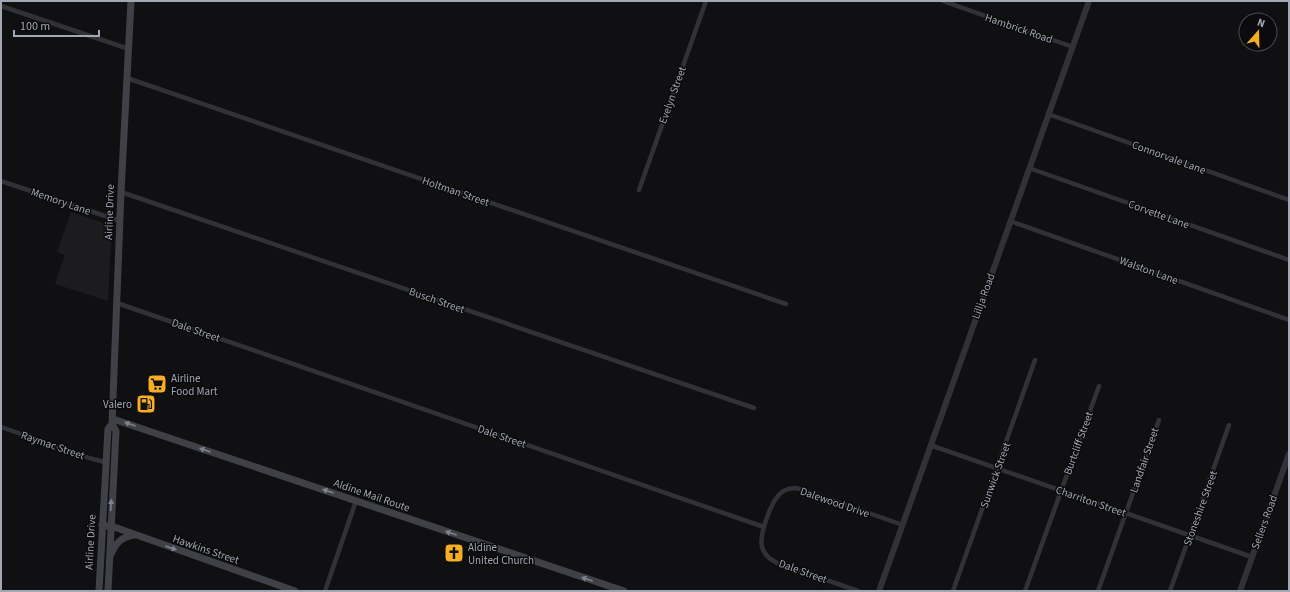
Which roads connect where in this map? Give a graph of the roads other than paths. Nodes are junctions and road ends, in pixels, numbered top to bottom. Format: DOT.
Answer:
graph roads {
  1 [pos="130,1"];
  2 [pos="706,1"];
  3 [pos="943,1"];
  4 [pos="1089,1"];
  5 [pos="1,6"];
  6 [pos="1073,47"];
  7 [pos="128,48"];
  8 [pos="127,78"];
  9 [pos="1048,114"];
  10 [pos="1029,168"];
  11 [pos="1,181"];
  12 [pos="639,190"];
  13 [pos="121,192"];
  14 [pos="1289,200"];
  15 [pos="120,221"];
  16 [pos="1010,221"];
  17 [pos="1289,260"];
  18 [pos="117,303"];
  19 [pos="786,304"];
  20 [pos="1289,320"];
  21 [pos="1035,360"];
  22 [pos="1099,386"];
  23 [pos="754,408"];
  24 [pos="1159,420"];
  25 [pos="113,421"];
  26 [pos="1229,425"];
  27 [pos="1,427"];
  28 [pos="930,445"];
  29 [pos="1289,454"];
  30 [pos="105,462"];
  31 [pos="998,468"];
  32 [pos="1062,490"];
  33 [pos="356,501"];
  34 [pos="1126,513"];
  35 [pos="102,525"];
  36 [pos="903,525"];
  37 [pos="110,526"];
  38 [pos="764,527"];
  39 [pos="134,535"];
  40 [pos="1190,535"];
  41 [pos="1252,557"];
  42 [pos="109,561"];
  43 [pos="99,591"];
  44 [pos="108,591"];
  45 [pos="294,591"];
  46 [pos="325,591"];
  47 [pos="624,591"];
  48 [pos="858,591"];
  49 [pos="879,591"];
  50 [pos="953,591"];
  51 [pos="1025,591"];
  52 [pos="1098,591"];
  53 [pos="1170,591"];
  54 [pos="1240,591"];
  1 -- 7 [label="main road, Airline Drive"];
  2 -- 12 [label="street, Evelyn Street"];
  3 -- 6 [label="street, Hambrick Road"];
  4 -- 6 [label="street, Lillja Road"];
  5 -- 7 [label="street"];
  6 -- 9 [label="street, Lillja Road"];
  7 -- 8 [label="main road, Airline Drive"];
  8 -- 13 [label="main road, Airline Drive"];
  8 -- 19 [label="street, Holtman Street"];
  9 -- 10 [label="street, Lillja Road"];
  9 -- 14 [label="street, Connorvale Lane"];
  10 -- 16 [label="street, Lillja Road"];
  10 -- 17 [label="street, Corvette Lane"];
  11 -- 15 [label="street, Memory Lane"];
  13 -- 15 [label="main road, Airline Drive"];
  13 -- 23 [label="street, Busch Street"];
  15 -- 18 [label="main road, Airline Drive"];
  16 -- 20 [label="street, Walston Lane"];
  16 -- 28 [label="street, Lillja Road"];
  18 -- 25 [label="main road, Airline Drive"];
  18 -- 38 [label="street, Dale Street"];
  21 -- 31 [label="street, Sunwick Street"];
  22 -- 32 [label="street, Burtcliff Street"];
  24 -- 34 [label="street, Landfair Street"];
  25 -- 30 [label="main road, Airline Drive"];
  33 -- 25 [label="main road, Aldine Mail Route, one-way"];
  37 -- 25 [label="main road, Airline Drive, one-way"];
  26 -- 40 [label="street, Stoneshire Street"];
  27 -- 30 [label="street, Raymac Street"];
  28 -- 31 [label="street, Charriton Street"];
  28 -- 36 [label="street, Lillja Road"];
  29 -- 41 [label="street, Sellers Road"];
  30 -- 35 [label="main road, Airline Drive"];
  31 -- 32 [label="street, Charriton Street"];
  31 -- 50 [label="street, Sunwick Street"];
  32 -- 34 [label="street, Charriton Street"];
  32 -- 51 [label="street, Burtcliff Street"];
  33 -- 46 [label="street"];
  47 -- 33 [label="main road, Aldine Mail Route, one-way"];
  34 -- 40 [label="street, Charriton Street"];
  34 -- 52 [label="street, Landfair Street"];
  35 -- 37 [label="main road, Hawkins Street"];
  35 -- 43 [label="main road, Airline Drive"];
  36 -- 38 [label="street, Dalewood Drive"];
  36 -- 49 [label="street, Lillja Road"];
  37 -- 39 [label="main road, Hawkins Street"];
  37 -- 42 [label="main road, Airline Drive"];
  38 -- 48 [label="street, Dale Street"];
  39 -- 42 [label="main road"];
  39 -- 45 [label="main road, Hawkins Street, one-way"];
  40 -- 41 [label="street, Charriton Street"];
  40 -- 53 [label="street, Stoneshire Street"];
  41 -- 54 [label="street, Sellers Road"];
  42 -- 44 [label="main road, Airline Drive"];
}
